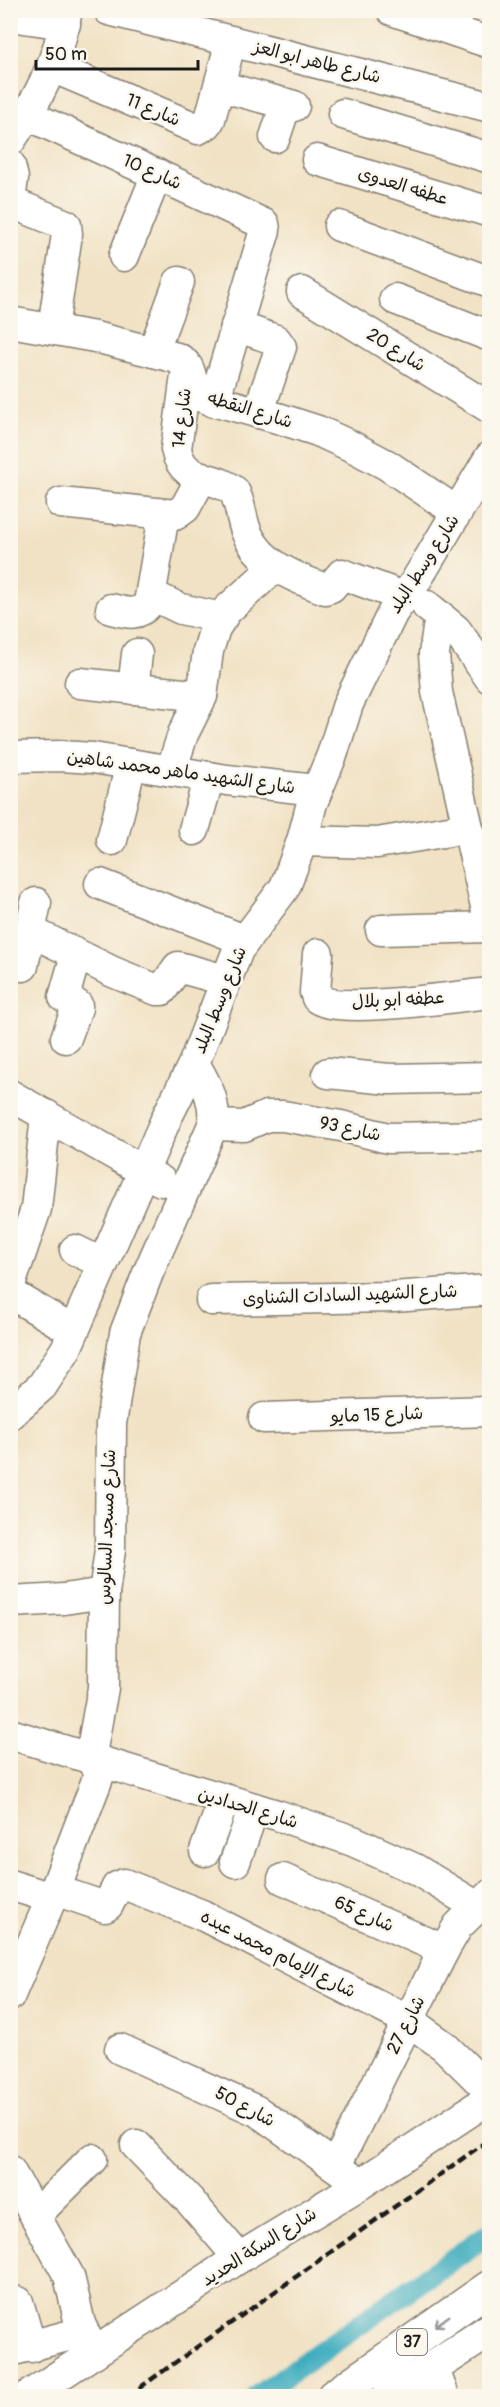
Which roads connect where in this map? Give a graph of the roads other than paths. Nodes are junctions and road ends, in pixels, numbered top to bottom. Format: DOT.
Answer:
graph roads {
  1 [pos="109,10"];
  2 [pos="392,10"];
  3 [pos="10,16"];
  4 [pos="66,17"];
  5 [pos="231,41"];
  6 [pos="489,43"];
  7 [pos="52,68"];
  8 [pos="219,86"];
  9 [pos="489,107"];
  10 [pos="343,114"];
  11 [pos="28,115"];
  12 [pos="275,137"];
  13 [pos="10,141"];
  14 [pos="489,158"];
  15 [pos="317,160"];
  16 [pos="10,165"];
  17 [pos="157,174"];
  18 [pos="10,201"];
  19 [pos="489,212"];
  20 [pos="339,226"];
  21 [pos="124,256"];
  22 [pos="179,282"];
  23 [pos="489,282"];
  24 [pos="302,292"];
  25 [pos="395,299"];
  26 [pos="10,322"];
  27 [pos="236,326"];
  28 [pos="53,328"];
  29 [pos="489,336"];
  30 [pos="153,352"];
  31 [pos="188,365"];
  32 [pos="214,402"];
  33 [pos="489,408"];
  34 [pos="258,413"];
  35 [pos="489,457"];
  36 [pos="202,477"];
  37 [pos="61,503"];
  38 [pos="457,512"];
  39 [pos="164,515"];
  40 [pos="274,567"];
  41 [pos="406,594"];
  42 [pos="152,595"];
  43 [pos="111,609"];
  44 [pos="440,616"];
  45 [pos="221,618"];
  46 [pos="481,646"];
  47 [pos="137,654"];
  48 [pos="489,678"];
  49 [pos="80,683"];
  50 [pos="133,689"];
  51 [pos="202,696"];
  52 [pos="10,757"];
  53 [pos="131,764"];
  54 [pos="171,771"];
  55 [pos="209,777"];
  56 [pos="316,790"];
  57 [pos="467,828"];
  58 [pos="194,830"];
  59 [pos="112,840"];
  60 [pos="302,841"];
  61 [pos="100,884"];
  62 [pos="489,926"];
  63 [pos="381,930"];
  64 [pos="244,940"];
  65 [pos="318,954"];
  66 [pos="76,955"];
  67 [pos="23,966"];
  68 [pos="225,980"];
  69 [pos="489,993"];
  70 [pos="66,1038"];
  71 [pos="194,1063"];
  72 [pos="328,1073"];
  73 [pos="489,1077"];
  74 [pos="10,1095"];
  75 [pos="46,1115"];
  76 [pos="213,1125"];
  77 [pos="489,1136"];
  78 [pos="143,1172"];
  79 [pos="183,1192"];
  80 [pos="75,1250"];
  81 [pos="102,1263"];
  82 [pos="10,1285"];
  83 [pos="489,1290"];
  84 [pos="10,1293"];
  85 [pos="211,1300"];
  86 [pos="73,1331"];
  87 [pos="489,1411"];
  88 [pos="10,1414"];
  89 [pos="264,1418"];
  90 [pos="104,1593"];
  91 [pos="10,1602"];
  92 [pos="10,1734"];
  93 [pos="91,1760"];
  94 [pos="224,1800"];
  95 [pos="254,1808"];
  96 [pos="205,1851"];
  97 [pos="235,1862"];
  98 [pos="283,1879"];
  99 [pos="10,1885"];
  100 [pos="53,1894"];
  101 [pos="483,1900"];
  102 [pos="444,1950"];
  103 [pos="10,1995"];
  104 [pos="409,2021"];
  105 [pos="120,2049"];
  106 [pos="489,2091"];
  107 [pos="489,2098"];
  108 [pos="136,2145"];
  109 [pos="92,2160"];
  110 [pos="336,2164"];
  111 [pos="359,2185"];
  112 [pos="20,2194"];
  113 [pos="239,2258"];
  114 [pos="489,2287"];
  115 [pos="18,2302"];
  116 [pos="489,2330"];
  117 [pos="89,2343"];
  118 [pos="21,2349"];
  119 [pos="438,2382"];
  120 [pos="28,2397"];
  121 [pos="334,2397"];
  122 [pos="389,2397"];
  1 -- 5 [label="street, شارع طاهر ابو العز"];
  2 -- 6 [label="street"];
  3 -- 4 [label="street"];
  4 -- 7 [label="street"];
  5 -- 8 [label="street, شارع 11"];
  5 -- 9 [label="street, شارع طاهر ابو العز"];
  7 -- 8 [label="street, شارع 11"];
  7 -- 11 [label="street"];
  8 -- 12 [label="street"];
  10 -- 14 [label="street"];
  11 -- 13 [label="street"];
  11 -- 17 [label="street, شارع 10"];
  15 -- 19 [label="street, عطفه العدوى"];
  16 -- 18 [label="street"];
  17 -- 21 [label="street"];
  17 -- 27 [label="street, شارع 10"];
  18 -- 28 [label="street"];
  20 -- 23 [label="street"];
  22 -- 30 [label="street"];
  24 -- 33 [label="street, شارع 20"];
  25 -- 29 [label="street"];
  26 -- 28 [label="street"];
  27 -- 32 [label="street"];
  27 -- 34 [label="street"];
  28 -- 30 [label="street"];
  30 -- 31 [label="street"];
  31 -- 32 [label="street, شارع النقطه"];
  31 -- 36 [label="street, شارع 14"];
  32 -- 34 [label="street, شارع النقطه"];
  34 -- 38 [label="street, شارع النقطه"];
  35 -- 38 [label="street, شارع وسط البلد"];
  36 -- 39 [label="street"];
  36 -- 40 [label="street, شارع 14"];
  37 -- 39 [label="street"];
  38 -- 41 [label="street, شارع وسط البلد"];
  39 -- 42 [label="street"];
  40 -- 41 [label="street, شارع 14"];
  40 -- 45 [label="street"];
  41 -- 44 [label="street"];
  41 -- 56 [label="street, شارع وسط البلد"];
  42 -- 43 [label="street"];
  42 -- 45 [label="street"];
  44 -- 46 [label="street"];
  44 -- 57 [label="street"];
  45 -- 51 [label="street"];
  46 -- 48 [label="street"];
  47 -- 50 [label="street"];
  49 -- 50 [label="street"];
  50 -- 51 [label="street"];
  51 -- 54 [label="street"];
  52 -- 53 [label="street, شارع الشهيد ماهر محمد شاهين"];
  53 -- 54 [label="street, شارع الشهيد ماهر محمد شاهين"];
  53 -- 59 [label="street"];
  54 -- 55 [label="street, شارع الشهيد ماهر محمد شاهين"];
  55 -- 56 [label="street, شارع الشهيد ماهر محمد شاهين"];
  55 -- 58 [label="street"];
  56 -- 60 [label="street, شارع وسط البلد"];
  57 -- 60 [label="street"];
  57 -- 62 [label="street"];
  60 -- 64 [label="street, شارع وسط البلد"];
  61 -- 64 [label="street"];
  62 -- 63 [label="street"];
  64 -- 68 [label="street, شارع وسط البلد"];
  65 -- 69 [label="street, عطفه ابو بلال"];
  66 -- 67 [label="street"];
  66 -- 68 [label="street"];
  66 -- 70 [label="street"];
  68 -- 71 [label="street, شارع وسط البلد"];
  71 -- 76 [label="street, شارع مسجد السالوس"];
  71 -- 78 [label="street, شارع وسط البلد"];
  72 -- 73 [label="street"];
  74 -- 75 [label="street"];
  75 -- 78 [label="street"];
  75 -- 82 [label="street"];
  76 -- 77 [label="street, شارع 93"];
  76 -- 79 [label="street, شارع مسجد السالوس"];
  78 -- 79 [label="street"];
  78 -- 81 [label="street, شارع وسط البلد"];
  79 -- 90 [label="street, شارع مسجد السالوس"];
  80 -- 81 [label="street"];
  81 -- 86 [label="street, شارع وسط البلد"];
  83 -- 85 [label="street, شارع الشهيد السادات الشناوى"];
  84 -- 86 [label="street"];
  86 -- 88 [label="street, شارع وسط البلد"];
  87 -- 89 [label="street, شارع 15 مايو"];
  90 -- 91 [label="street"];
  90 -- 93 [label="street, شارع مسجد السالوس"];
  92 -- 93 [label="street, شارع الحدادين"];
  93 -- 94 [label="street, شارع الحدادين"];
  93 -- 100 [label="street, شارع مسجد السالوس"];
  94 -- 95 [label="street, شارع الحدادين"];
  94 -- 96 [label="street"];
  95 -- 97 [label="street"];
  95 -- 101 [label="street, شارع الحدادين"];
  98 -- 102 [label="street, شارع 65"];
  99 -- 100 [label="street"];
  100 -- 103 [label="street, شارع مسجد السالوس"];
  100 -- 104 [label="street, شارع الإمام محمد عبده"];
  101 -- 102 [label="street, شارع 27"];
  102 -- 104 [label="street, شارع 27"];
  104 -- 106 [label="street, شارع الإمام محمد عبده"];
  104 -- 110 [label="street, شارع 27"];
  105 -- 110 [label="street, شارع 50"];
  107 -- 111 [label="street, شارع السكة الحديد"];
  108 -- 113 [label="street"];
  109 -- 112 [label="street"];
  110 -- 111 [label="street, شارع 50"];
  111 -- 113 [label="street, شارع السكة الحديد"];
  112 -- 117 [label="street"];
  113 -- 117 [label="street, شارع السكة الحديد"];
  114 -- 121 [label="highway, 37, one-way"];
  115 -- 118 [label="street"];
  116 -- 119 [label="highway, 37"];
  117 -- 118 [label="street"];
  117 -- 120 [label="street, شارع السكة الحديد"];
  119 -- 122 [label="highway, 37"];
}
